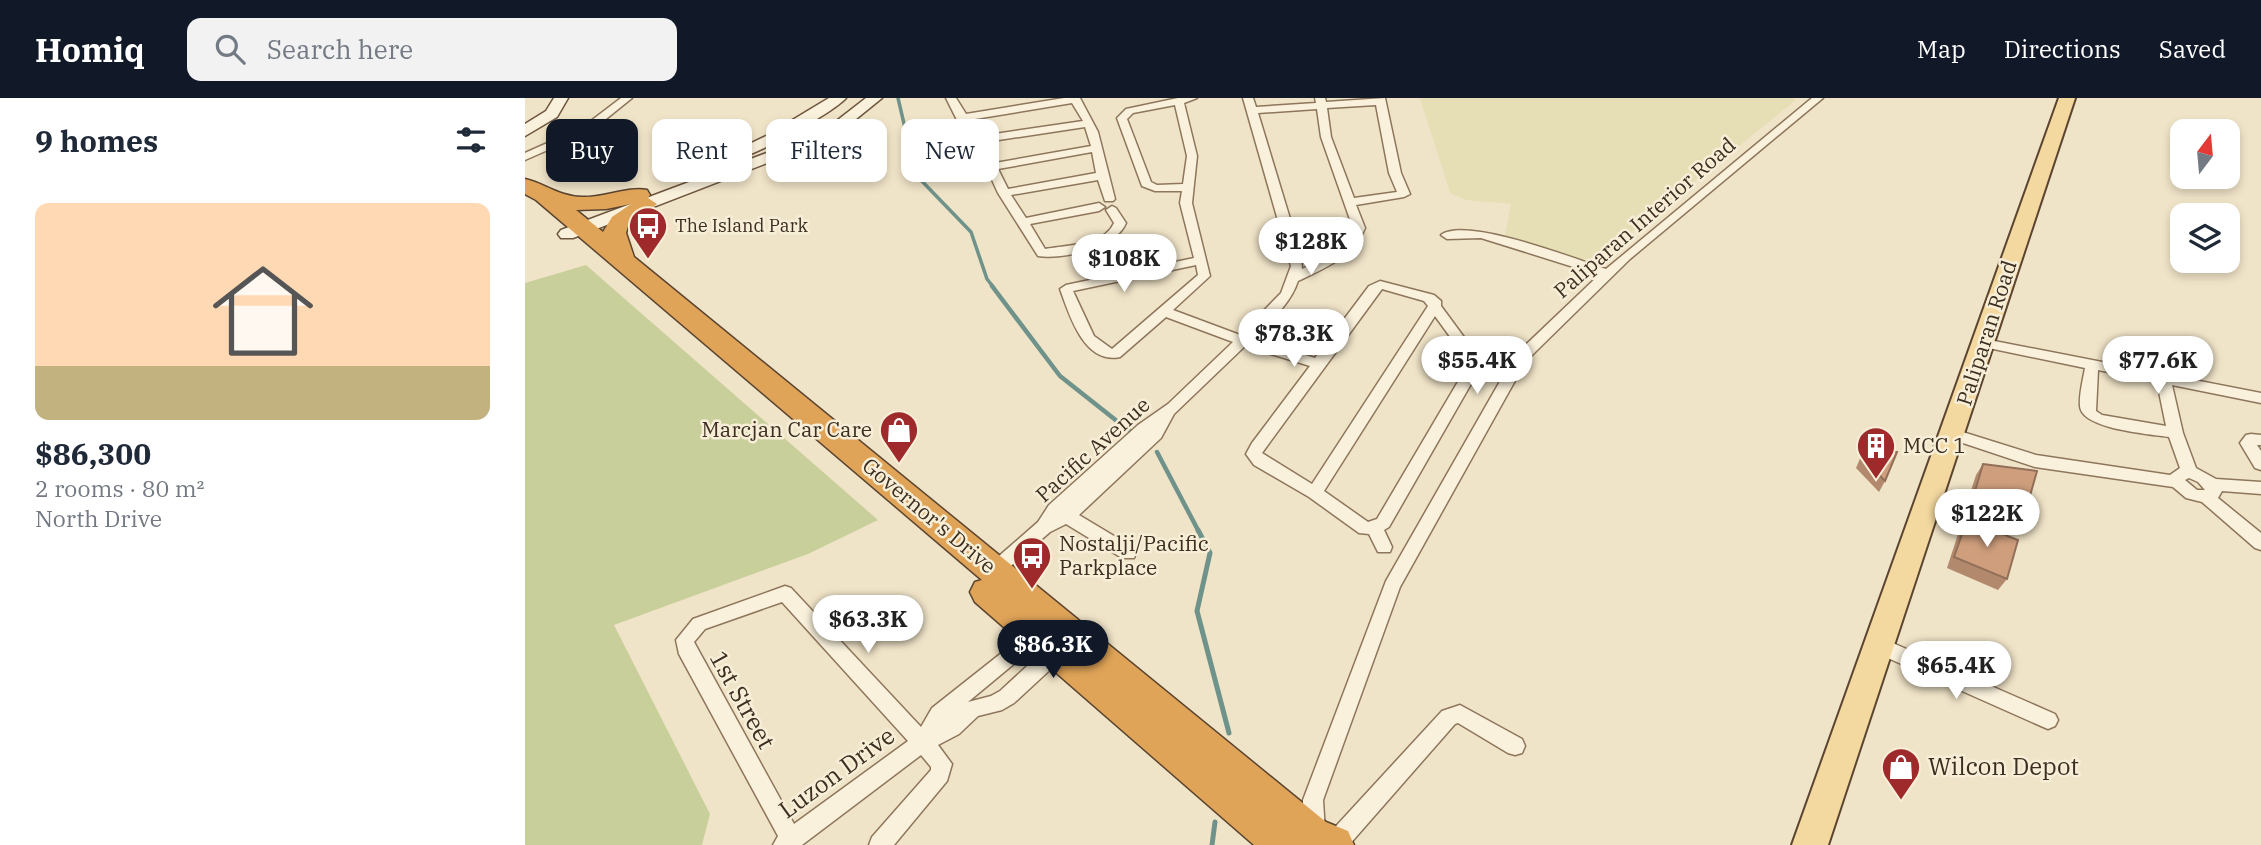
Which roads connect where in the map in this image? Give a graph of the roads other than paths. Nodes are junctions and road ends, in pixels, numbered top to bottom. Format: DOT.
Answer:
graph roads {
  1 [pos="547,98"];
  2 [pos="561,98"];
  3 [pos="627,98"];
  4 [pos="839,98"];
  5 [pos="875,98"];
  6 [pos="951,98"];
  7 [pos="1818,98"];
  8 [pos="2067,98"];
  9 [pos="1075,99"];
  10 [pos="1186,99"];
  11 [pos="1380,100"];
  12 [pos="1320,101"];
  13 [pos="1250,104"];
  14 [pos="961,118"];
  15 [pos="525,123"];
  16 [pos="1089,123"];
  17 [pos="525,131"];
  18 [pos="999,136"];
  19 [pos="1095,148"];
  20 [pos="525,158"];
  21 [pos="999,165"];
  22 [pos="1100,176"];
  23 [pos="998,182"];
  24 [pos="1189,187"];
  25 [pos="1004,193"];
  26 [pos="531,194"];
  27 [pos="643,199"];
  28 [pos="1351,202"];
  29 [pos="1107,205"];
  30 [pos="1024,222"];
  31 [pos="570,227"];
  32 [pos="1447,235"];
  33 [pos="1201,260"];
  34 [pos="625,261"];
  35 [pos="1607,273"];
  36 [pos="1292,279"];
  37 [pos="1436,304"];
  38 [pos="1166,312"];
  39 [pos="1241,340"];
  40 [pos="1984,343"];
  41 [pos="1319,365"];
  42 [pos="2092,365"];
  43 [pos="2164,379"];
  44 [pos="2261,398"];
  45 [pos="1954,431"];
  46 [pos="2175,433"];
  47 [pos="2261,440"];
  48 [pos="2261,464"];
  49 [pos="2183,477"];
  50 [pos="2261,488"];
  51 [pos="2209,491"];
  52 [pos="1315,494"];
  53 [pos="1061,512"];
  54 [pos="1370,528"];
  55 [pos="2261,542"];
  56 [pos="1384,547"];
  57 [pos="1128,553"];
  58 [pos="986,577"];
  59 [pos="1056,635"];
  60 [pos="1879,645"];
  61 [pos="2048,720"];
  62 [pos="922,743"];
  63 [pos="1515,746"];
  64 [pos="788,842"];
  65 [pos="1311,843"];
  66 [pos="880,845"];
  67 [pos="1810,845"];
  1 -- 15 [label="street"];
  2 -- 17 [label="street"];
  3 -- 20 [label="street"];
  4 -- 27 [label="street"];
  5 -- 27 [label="street"];
  6 -- 14 [label="street"];
  7 -- 35 [label="street, Paliparan Interior Road"];
  8 -- 40 [label="main road, Paliparan Road"];
  9 -- 14 [label="street"];
  9 -- 16 [label="street"];
  10 -- 24 [label="street"];
  10 -- 24 [label="street"];
  11 -- 12 [label="street"];
  11 -- 28 [label="street"];
  12 -- 13 [label="street"];
  12 -- 28 [label="street"];
  13 -- 36 [label="street, Pacific Avenue"];
  16 -- 18 [label="street"];
  16 -- 19 [label="street"];
  19 -- 21 [label="street"];
  19 -- 22 [label="street"];
  22 -- 25 [label="street"];
  22 -- 29 [label="street"];
  23 -- 25 [label="street"];
  24 -- 33 [label="street"];
  25 -- 30 [label="street"];
  26 -- 27 [label="highway"];
  26 -- 31 [label="highway, Governor's Drive"];
  27 -- 31 [label="street"];
  27 -- 34 [label="highway"];
  28 -- 36 [label="street"];
  29 -- 30 [label="street"];
  29 -- 30 [label="street"];
  31 -- 34 [label="highway, Governor's Drive"];
  31 -- 58 [label="highway, Governor's Drive"];
  32 -- 35 [label="street"];
  33 -- 38 [label="street"];
  33 -- 38 [label="street"];
  34 -- 58 [label="highway, Governor's Drive"];
  35 -- 65 [label="street, Paliparan Interior Road"];
  36 -- 39 [label="street, Pacific Avenue"];
  37 -- 41 [label="street"];
  37 -- 52 [label="street"];
  37 -- 54 [label="street"];
  38 -- 39 [label="street"];
  39 -- 41 [label="street"];
  39 -- 53 [label="street, Pacific Avenue"];
  40 -- 42 [label="street"];
  40 -- 45 [label="main road, Paliparan Road"];
  41 -- 52 [label="street"];
  42 -- 43 [label="street"];
  42 -- 46 [label="street"];
  43 -- 44 [label="street"];
  43 -- 46 [label="street"];
  45 -- 49 [label="street"];
  45 -- 60 [label="main road, Paliparan Road"];
  46 -- 49 [label="street"];
  47 -- 48 [label="street"];
  49 -- 51 [label="street"];
  50 -- 51 [label="street"];
  51 -- 55 [label="street"];
  52 -- 54 [label="street"];
  53 -- 57 [label="street"];
  53 -- 58 [label="street, Pacific Avenue"];
  54 -- 56 [label="street"];
  58 -- 59 [label="highway, Governor's Drive"];
  59 -- 62 [label="street"];
  59 -- 62 [label="street"];
  59 -- 65 [label="highway, Governor's Drive"];
  60 -- 61 [label="street"];
  60 -- 67 [label="main road, Paliparan Road"];
  62 -- 64 [label="street, Luzon Drive"];
  62 -- 64 [label="street, 1st Street"];
  62 -- 66 [label="street"];
  63 -- 65 [label="street"];
}
